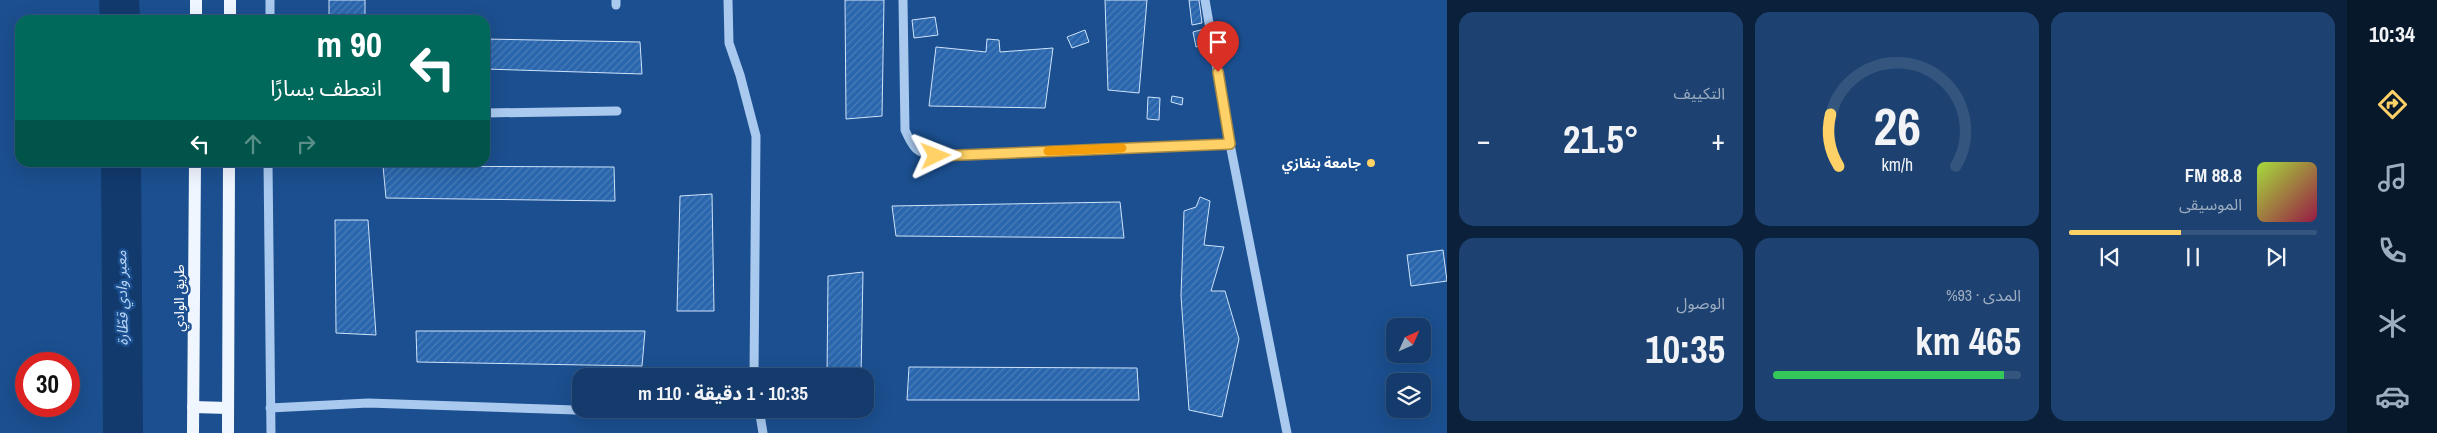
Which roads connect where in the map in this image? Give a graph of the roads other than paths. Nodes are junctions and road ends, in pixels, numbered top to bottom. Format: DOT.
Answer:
graph roads {
  1 [pos="196,0"];
  2 [pos="230,0"];
  3 [pos="270,0"];
  4 [pos="728,0"];
  5 [pos="903,0"];
  6 [pos="1206,0"];
  7 [pos="196,15"];
  8 [pos="230,15"];
  9 [pos="270,15"];
  10 [pos="616,111"];
  11 [pos="490,113"];
  12 [pos="1230,144"];
  13 [pos="195,167"];
  14 [pos="229,167"];
  15 [pos="268,167"];
  16 [pos="754,368"];
  17 [pos="194,407"];
  18 [pos="228,408"];
  19 [pos="270,408"];
  20 [pos="572,410"];
  21 [pos="760,418"];
  22 [pos="193,433"];
  23 [pos="228,433"];
  24 [pos="271,433"];
  25 [pos="763,433"];
  26 [pos="1287,433"];
  1 -- 7 [label="main road"];
  2 -- 8 [label="main road"];
  3 -- 9 [label="street"];
  4 -- 16 [label="street"];
  5 -- 12 [label="street"];
  6 -- 12 [label="street"];
  10 -- 11 [label="street"];
  12 -- 26 [label="street"];
  13 -- 17 [label="main road, طريق الوادي"];
  14 -- 18 [label="main road"];
  15 -- 19 [label="street"];
  17 -- 18 [label="main road"];
  17 -- 22 [label="main road, طريق الوادي"];
  18 -- 23 [label="main road"];
  19 -- 20 [label="street"];
  19 -- 24 [label="street"];
  21 -- 25 [label="street"];
}
